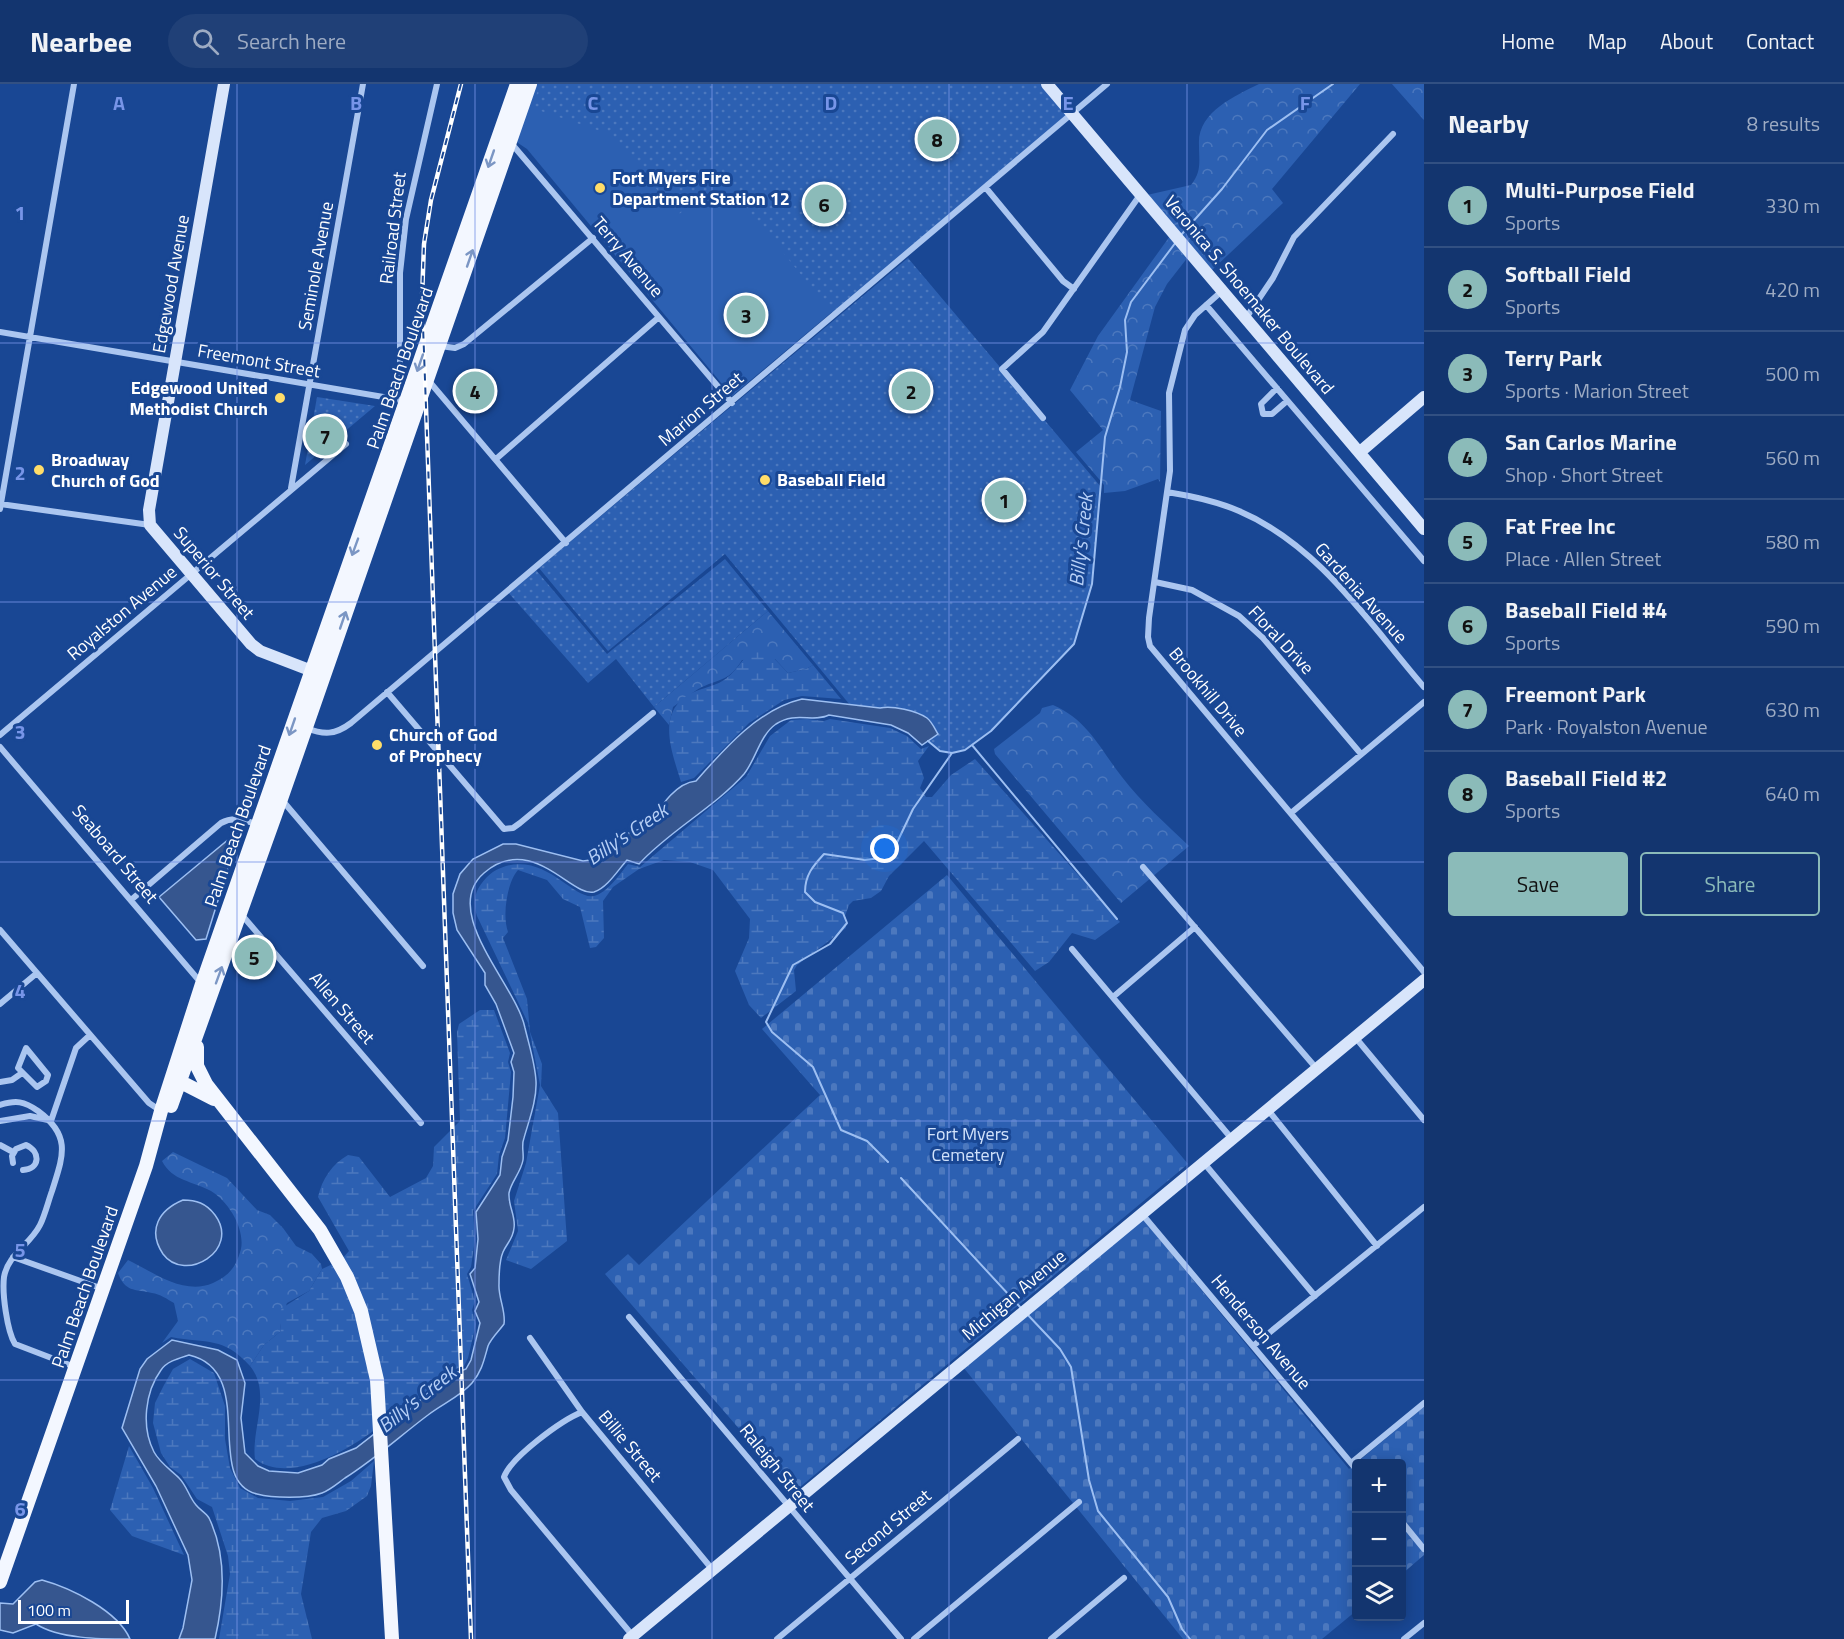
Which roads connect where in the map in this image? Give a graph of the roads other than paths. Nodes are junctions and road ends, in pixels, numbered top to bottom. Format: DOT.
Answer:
graph roads {
  1 [pos="74,84"];
  2 [pos="224,84"];
  3 [pos="363,84"];
  4 [pos="437,84"];
  5 [pos="517,84"];
  6 [pos="530,84"];
  7 [pos="1047,84"];
  8 [pos="1107,84"];
  9 [pos="1072,114"];
  10 [pos="1393,134"];
  11 [pos="505,136"];
  12 [pos="986,188"];
  13 [pos="1140,195"];
  14 [pos="592,238"];
  15 [pos="453,272"];
  16 [pos="1074,289"];
  17 [pos="1222,291"];
  18 [pos="1206,305"];
  19 [pos="659,317"];
  20 [pos="1245,318"];
  21 [pos="0,332"];
  22 [pos="29,337"];
  23 [pos="439,346"];
  24 [pos="176,362"];
  25 [pos="400,378"];
  26 [pos="427,380"];
  27 [pos="310,384"];
  28 [pos="1276,388"];
  29 [pos="1424,397"];
  30 [pos="407,401"];
  31 [pos="1287,401"];
  32 [pos="732,403"];
  33 [pos="1043,418"];
  34 [pos="346,444"];
  35 [pos="1360,453"];
  36 [pos="496,459"];
  37 [pos="291,488"];
  38 [pos="388,492"];
  39 [pos="1167,492"];
  40 [pos="0,505"];
  41 [pos="150,525"];
  42 [pos="1424,529"];
  43 [pos="566,543"];
  44 [pos="1424,561"];
  45 [pos="190,575"];
  46 [pos="1155,582"];
  47 [pos="317,673"];
  48 [pos="1424,687"];
  49 [pos="387,692"];
  50 [pos="1424,702"];
  51 [pos="653,713"];
  52 [pos="305,728"];
  53 [pos="0,735"];
  54 [pos="0,747"];
  55 [pos="1361,754"];
  56 [pos="281,799"];
  57 [pos="1291,813"];
  58 [pos="258,825"];
  59 [pos="1143,867"];
  60 [pos="237,886"];
  61 [pos="130,900"];
  62 [pos="241,913"];
  63 [pos="1195,927"];
  64 [pos="0,930"];
  65 [pos="1072,949"];
  66 [pos="423,966"];
  67 [pos="1424,972"];
  68 [pos="37,973"];
  69 [pos="1424,980"];
  70 [pos="202,984"];
  71 [pos="1113,997"];
  72 [pos="0,1004"];
  73 [pos="199,1030"];
  74 [pos="90,1035"];
  75 [pos="1355,1037"];
  76 [pos="1317,1069"];
  77 [pos="22,1073"];
  78 [pos="176,1080"];
  79 [pos="0,1082"];
  80 [pos="216,1100"];
  81 [pos="0,1105"];
  82 [pos="1268,1110"];
  83 [pos="161,1111"];
  84 [pos="51,1120"];
  85 [pos="1424,1120"];
  86 [pos="0,1121"];
  87 [pos="422,1123"];
  88 [pos="1232,1139"];
  89 [pos="0,1145"];
  90 [pos="13,1152"];
  91 [pos="13,1163"];
  92 [pos="147,1163"];
  93 [pos="1204,1163"];
  94 [pos="23,1170"];
  95 [pos="1424,1207"];
  96 [pos="1142,1213"];
  97 [pos="1377,1246"];
  98 [pos="13,1257"];
  99 [pos="103,1289"];
  100 [pos="1315,1296"];
  101 [pos="629,1317"];
  102 [pos="530,1338"];
  103 [pos="1253,1346"];
  104 [pos="76,1368"];
  105 [pos="1424,1403"];
  106 [pos="582,1412"];
  107 [pos="1018,1439"];
  108 [pos="1351,1463"];
  109 [pos="1079,1502"];
  110 [pos="789,1507"];
  111 [pos="1406,1528"];
  112 [pos="1424,1549"];
  113 [pos="712,1569"];
  114 [pos="850,1578"];
  115 [pos="1124,1578"];
  116 [pos="0,1582"];
  117 [pos="1424,1623"];
  118 [pos="631,1637"];
  119 [pos="392,1639"];
  120 [pos="777,1639"];
  121 [pos="901,1639"];
  122 [pos="914,1639"];
  123 [pos="1051,1639"];
  124 [pos="1404,1639"];
  1 -- 22 [label="street"];
  2 -- 24 [label="street, Edgewood Avenue"];
  3 -- 27 [label="street, Seminole Avenue"];
  4 -- 25 [label="street, Railroad Street"];
  5 -- 11 [label="main road, Palm Beach Boulevard"];
  6 -- 11 [label="main road, Palm Beach Boulevard"];
  7 -- 9 [label="street, Veronica S. Shoemaker Boulevard"];
  8 -- 9 [label="street, Marion Street"];
  9 -- 12 [label="street, Marion Street"];
  9 -- 13 [label="street, Veronica S. Shoemaker Boulevard"];
  10 -- 20 [label="street"];
  11 -- 14 [label="street, Terry Avenue"];
  11 -- 15 [label="main road, Palm Beach Boulevard, one-way"];
  23 -- 11 [label="main road, Palm Beach Boulevard, one-way"];
  12 -- 16 [label="street"];
  12 -- 32 [label="street, Marion Street"];
  13 -- 16 [label="street"];
  13 -- 17 [label="street, Veronica S. Shoemaker Boulevard"];
  14 -- 19 [label="street, Terry Avenue"];
  14 -- 23 [label="street"];
  15 -- 23 [label="main road"];
  15 -- 30 [label="main road, Palm Beach Boulevard, one-way"];
  16 -- 33 [label="street"];
  17 -- 18 [label="street, Brookhill Drive"];
  17 -- 20 [label="street, Veronica S. Shoemaker Boulevard"];
  18 -- 28 [label="street"];
  18 -- 39 [label="street, Brookhill Drive"];
  19 -- 32 [label="street, Terry Avenue"];
  19 -- 36 [label="street"];
  20 -- 35 [label="street, Veronica S. Shoemaker Boulevard"];
  21 -- 22 [label="street, Freemont Street"];
  22 -- 24 [label="street, Freemont Street"];
  22 -- 40 [label="street"];
  23 -- 26 [label="main road, Palm Beach Boulevard"];
  24 -- 27 [label="street, Freemont Street"];
  24 -- 41 [label="street, Edgewood Avenue"];
  26 -- 36 [label="street"];
  26 -- 38 [label="main road, Palm Beach Boulevard"];
  27 -- 30 [label="street, Freemont Street"];
  27 -- 37 [label="street, Seminole Avenue"];
  28 -- 31 [label="street"];
  28 -- 31 [label="street"];
  29 -- 35 [label="street"];
  30 -- 38 [label="main road"];
  30 -- 47 [label="main road, Palm Beach Boulevard, one-way"];
  31 -- 44 [label="street"];
  32 -- 43 [label="street, Marion Street"];
  34 -- 37 [label="street, Royalston Avenue"];
  35 -- 42 [label="street, Veronica S. Shoemaker Boulevard"];
  36 -- 43 [label="street"];
  37 -- 45 [label="street, Royalston Avenue"];
  47 -- 38 [label="main road, Palm Beach Boulevard, one-way"];
  39 -- 46 [label="street, Brookhill Drive"];
  39 -- 48 [label="street, Gardenia Avenue"];
  40 -- 41 [label="street, Superior Street"];
  41 -- 45 [label="street, Superior Street"];
  43 -- 49 [label="street, Marion Street"];
  45 -- 47 [label="street, Superior Street"];
  45 -- 53 [label="street, Royalston Avenue"];
  46 -- 55 [label="street, Floral Drive"];
  46 -- 57 [label="street, Brookhill Drive"];
  47 -- 52 [label="main road, Palm Beach Boulevard"];
  47 -- 58 [label="main road, Palm Beach Boulevard, one-way"];
  49 -- 51 [label="street"];
  49 -- 52 [label="street, Marion Street"];
  50 -- 55 [label="street"];
  52 -- 56 [label="main road, Palm Beach Boulevard"];
  54 -- 61 [label="street, Seaboard Street"];
  55 -- 57 [label="street"];
  56 -- 62 [label="main road, Palm Beach Boulevard"];
  56 -- 66 [label="street"];
  57 -- 67 [label="street, Brookhill Drive"];
  58 -- 60 [label="main road, Palm Beach Boulevard"];
  58 -- 61 [label="street"];
  59 -- 63 [label="street"];
  60 -- 62 [label="main road"];
  60 -- 70 [label="main road, Palm Beach Boulevard"];
  61 -- 70 [label="street, Seaboard Street"];
  73 -- 62 [label="main road, Palm Beach Boulevard, one-way"];
  62 -- 87 [label="street, Allen Street"];
  63 -- 71 [label="street"];
  63 -- 76 [label="street"];
  64 -- 68 [label="street"];
  65 -- 71 [label="street"];
  68 -- 72 [label="street"];
  68 -- 74 [label="street"];
  69 -- 75 [label="street, Michigan Avenue"];
  70 -- 78 [label="main road, Palm Beach Boulevard"];
  71 -- 88 [label="street"];
  73 -- 78 [label="main road"];
  73 -- 80 [label="main road"];
  74 -- 83 [label="street"];
  74 -- 84 [label="street"];
  75 -- 76 [label="street, Michigan Avenue"];
  75 -- 85 [label="street"];
  76 -- 82 [label="street, Michigan Avenue"];
  77 -- 77 [label="street"];
  77 -- 79 [label="street"];
  78 -- 80 [label="main road"];
  78 -- 83 [label="main road, Palm Beach Boulevard"];
  78 -- 92 [label="main road"];
  80 -- 119 [label="main road"];
  81 -- 84 [label="street"];
  82 -- 88 [label="street, Michigan Avenue"];
  82 -- 97 [label="street"];
  83 -- 92 [label="main road, Palm Beach Boulevard"];
  84 -- 86 [label="street"];
  84 -- 98 [label="street"];
  88 -- 93 [label="street, Michigan Avenue"];
  89 -- 90 [label="street"];
  90 -- 91 [label="street"];
  90 -- 94 [label="street"];
  92 -- 99 [label="main road, Palm Beach Boulevard"];
  93 -- 96 [label="street, Michigan Avenue"];
  93 -- 100 [label="street"];
  95 -- 97 [label="street"];
  96 -- 103 [label="street, Henderson Avenue"];
  96 -- 110 [label="street, Michigan Avenue"];
  97 -- 100 [label="street"];
  98 -- 99 [label="street"];
  98 -- 104 [label="street"];
  99 -- 104 [label="main road, Palm Beach Boulevard"];
  100 -- 103 [label="street"];
  101 -- 110 [label="street, Raleigh Street"];
  102 -- 106 [label="street, Billie Street"];
  103 -- 108 [label="street, Henderson Avenue"];
  104 -- 116 [label="main road, Palm Beach Boulevard"];
  105 -- 108 [label="street"];
  106 -- 113 [label="street, Billie Street"];
  106 -- 118 [label="street"];
  107 -- 114 [label="street, Second Street"];
  109 -- 122 [label="street"];
  110 -- 113 [label="street, Michigan Avenue"];
  110 -- 114 [label="street, Raleigh Street"];
  111 -- 112 [label="street"];
  113 -- 118 [label="street, Michigan Avenue"];
  114 -- 120 [label="street, Second Street"];
  114 -- 121 [label="street, Raleigh Street"];
  115 -- 123 [label="street"];
  117 -- 124 [label="street"];
}
